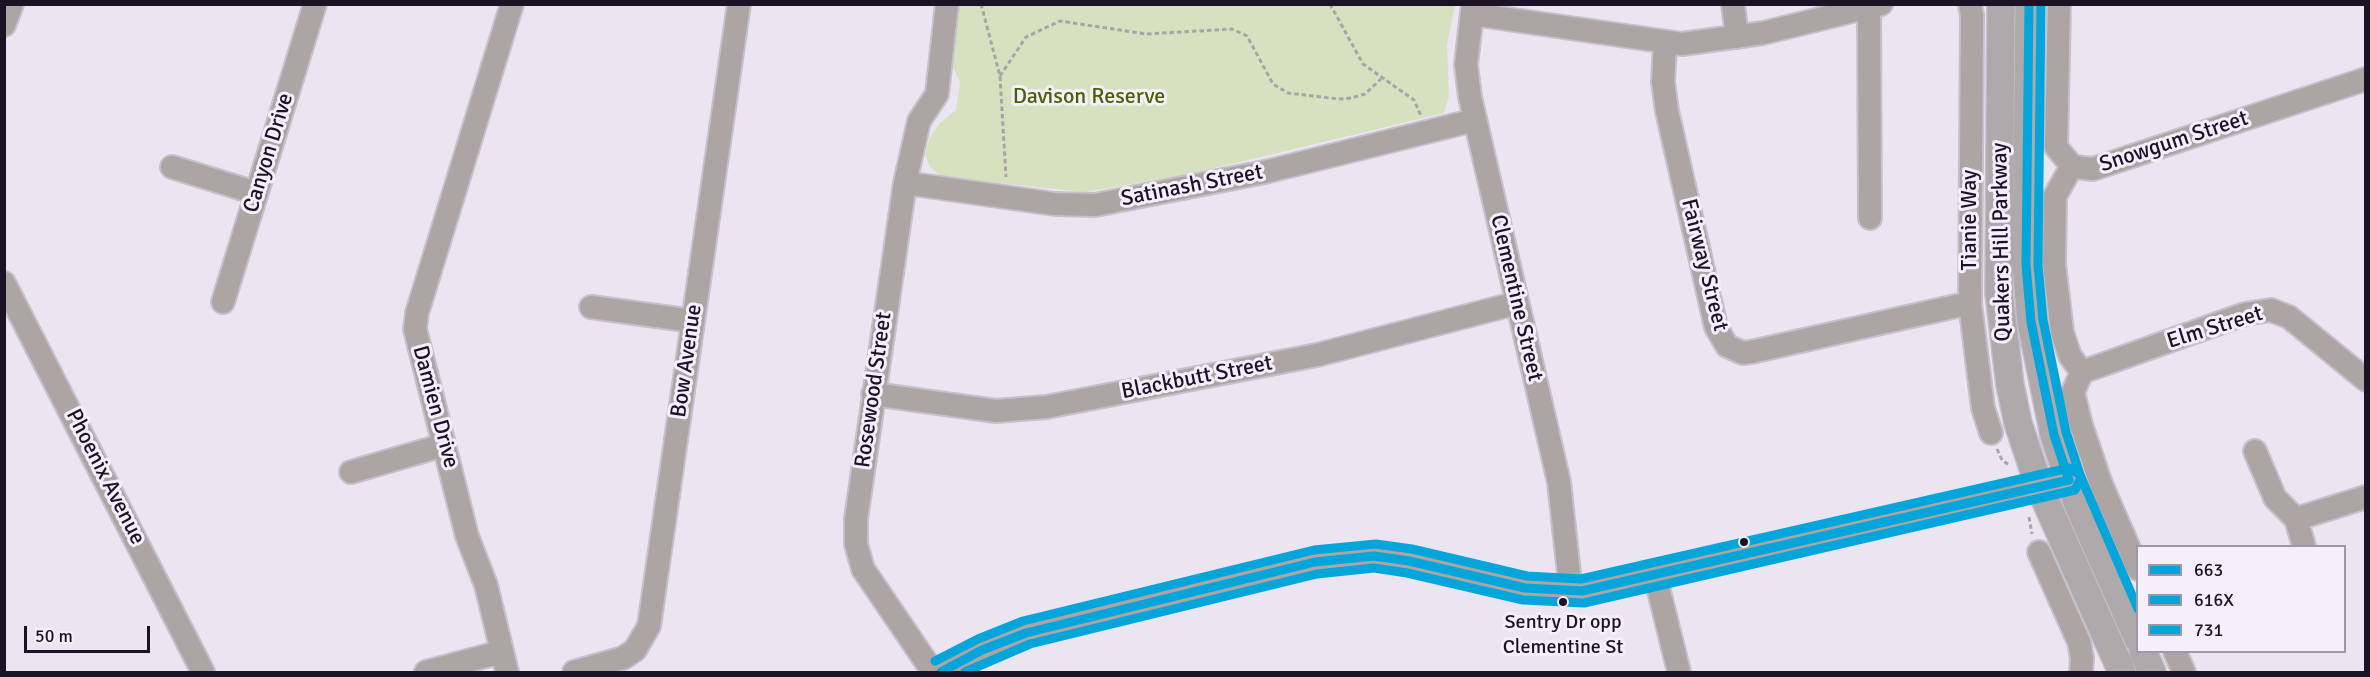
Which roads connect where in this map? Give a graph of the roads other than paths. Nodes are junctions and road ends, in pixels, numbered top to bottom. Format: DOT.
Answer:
graph roads {
  1 [pos="12,4"];
  2 [pos="315,4"];
  3 [pos="512,4"];
  4 [pos="739,4"];
  5 [pos="947,4"];
  6 [pos="1733,4"];
  7 [pos="1970,4"];
  8 [pos="2001,4"];
  9 [pos="2029,4"];
  10 [pos="2059,4"];
  11 [pos="1875,6"];
  12 [pos="1472,9"];
  13 [pos="4,25"];
  14 [pos="1737,38"];
  15 [pos="1665,44"];
  16 [pos="2366,79"];
  17 [pos="1475,120"];
  18 [pos="172,166"];
  19 [pos="2072,166"];
  20 [pos="905,183"];
  21 [pos="256,193"];
  22 [pos="1870,218"];
  23 [pos="4,283"];
  24 [pos="223,302"];
  25 [pos="1517,303"];
  26 [pos="1970,303"];
  27 [pos="591,307"];
  28 [pos="693,321"];
  29 [pos="2082,372"];
  30 [pos="2366,380"];
  31 [pos="873,394"];
  32 [pos="1991,433"];
  33 [pos="444,445"];
  34 [pos="2255,451"];
  35 [pos="351,472"];
  36 [pos="2069,480"];
  37 [pos="2039,486"];
  38 [pos="2366,497"];
  39 [pos="2296,519"];
  40 [pos="2304,545"];
  41 [pos="2039,552"];
  42 [pos="2136,564"];
  43 [pos="1655,575"];
  44 [pos="1571,592"];
  45 [pos="2136,635"];
  46 [pos="2144,653"];
  47 [pos="2176,653"];
  48 [pos="504,662"];
  49 [pos="203,672"];
  50 [pos="426,672"];
  51 [pos="574,672"];
  52 [pos="933,672"];
  53 [pos="941,672"];
  54 [pos="1679,672"];
  55 [pos="2080,672"];
  56 [pos="2122,672"];
  57 [pos="2152,672"];
  58 [pos="2184,672"];
  1 -- 13 [label="street"];
  2 -- 21 [label="street, Canyon Drive"];
  3 -- 33 [label="street, Damien Drive"];
  4 -- 28 [label="street, Bow Avenue"];
  5 -- 20 [label="street, Rosewood Street"];
  6 -- 14 [label="street"];
  7 -- 26 [label="street, Tianie Way"];
  8 -- 37 [label="main road, Quakers Hill Parkway"];
  9 -- 36 [label="main road, Quakers Hill Parkway"];
  10 -- 19 [label="street, Snowgum Street"];
  11 -- 14 [label="street"];
  11 -- 22 [label="street"];
  12 -- 15 [label="street"];
  12 -- 17 [label="street, Clementine Street"];
  14 -- 15 [label="street"];
  15 -- 26 [label="street, Fairway Street"];
  16 -- 19 [label="street, Snowgum Street"];
  17 -- 20 [label="street, Satinash Street"];
  17 -- 25 [label="street, Clementine Street"];
  18 -- 21 [label="street"];
  19 -- 29 [label="street"];
  20 -- 31 [label="street, Rosewood Street"];
  21 -- 24 [label="street, Canyon Drive"];
  23 -- 49 [label="street, Phoenix Avenue"];
  25 -- 31 [label="street, Blackbutt Street"];
  25 -- 44 [label="street, Clementine Street"];
  26 -- 32 [label="street, Tianie Way"];
  27 -- 28 [label="street"];
  28 -- 51 [label="street, Bow Avenue"];
  29 -- 30 [label="street, Elm Street"];
  29 -- 42 [label="street"];
  31 -- 52 [label="street, Rosewood Street"];
  33 -- 35 [label="street"];
  33 -- 48 [label="street, Damien Drive"];
  34 -- 39 [label="street"];
  36 -- 37 [label="street"];
  36 -- 45 [label="main road, Quakers Hill Parkway"];
  37 -- 43 [label="street"];
  37 -- 56 [label="main road, Quakers Hill Parkway"];
  38 -- 39 [label="street"];
  39 -- 40 [label="street"];
  41 -- 55 [label="street"];
  43 -- 44 [label="street"];
  43 -- 54 [label="street"];
  44 -- 53 [label="street"];
  46 -- 57 [label="main road"];
  47 -- 58 [label="street"];
  48 -- 50 [label="street"];
}
